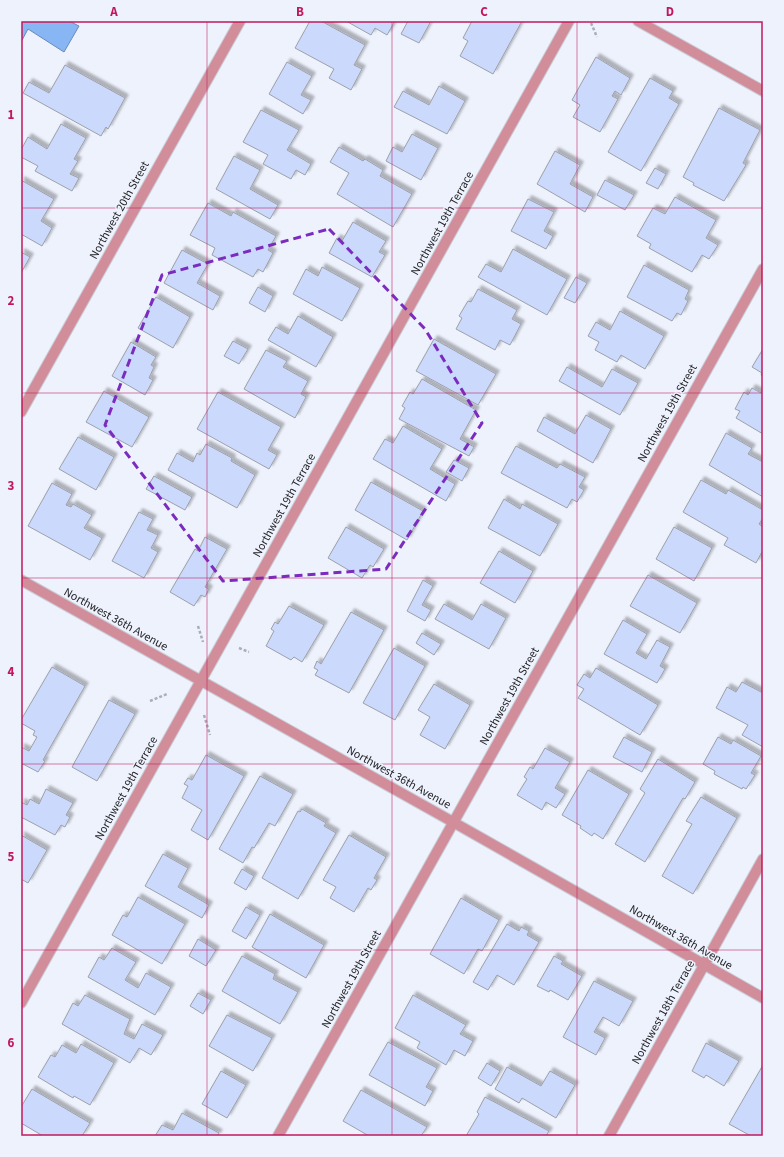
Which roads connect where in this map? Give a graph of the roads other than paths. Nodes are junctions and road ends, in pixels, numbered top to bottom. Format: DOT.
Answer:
graph roads {
  1 [pos="240,21"];
  2 [pos="569,21"];
  3 [pos="638,21"];
  4 [pos="763,91"];
  5 [pos="763,269"];
  6 [pos="21,412"];
  7 [pos="21,580"];
  8 [pos="200,681"];
  9 [pos="454,822"];
  10 [pos="763,859"];
  11 [pos="704,965"];
  12 [pos="763,998"];
  13 [pos="21,1003"];
  14 [pos="278,1136"];
  15 [pos="609,1136"];
  1 -- 6 [label="street, Northwest 20th Street"];
  2 -- 8 [label="street, Northwest 19th Terrace"];
  3 -- 4 [label="street"];
  5 -- 9 [label="street, Northwest 19th Street"];
  7 -- 8 [label="street, Northwest 36th Avenue"];
  8 -- 9 [label="street, Northwest 36th Avenue"];
  8 -- 13 [label="street, Northwest 19th Terrace"];
  9 -- 11 [label="street, Northwest 36th Avenue"];
  9 -- 14 [label="street, Northwest 19th Street"];
  10 -- 11 [label="street, Northwest 18th Terrace"];
  11 -- 12 [label="street, Northwest 36th Avenue"];
  11 -- 15 [label="street, Northwest 18th Terrace"];
}
